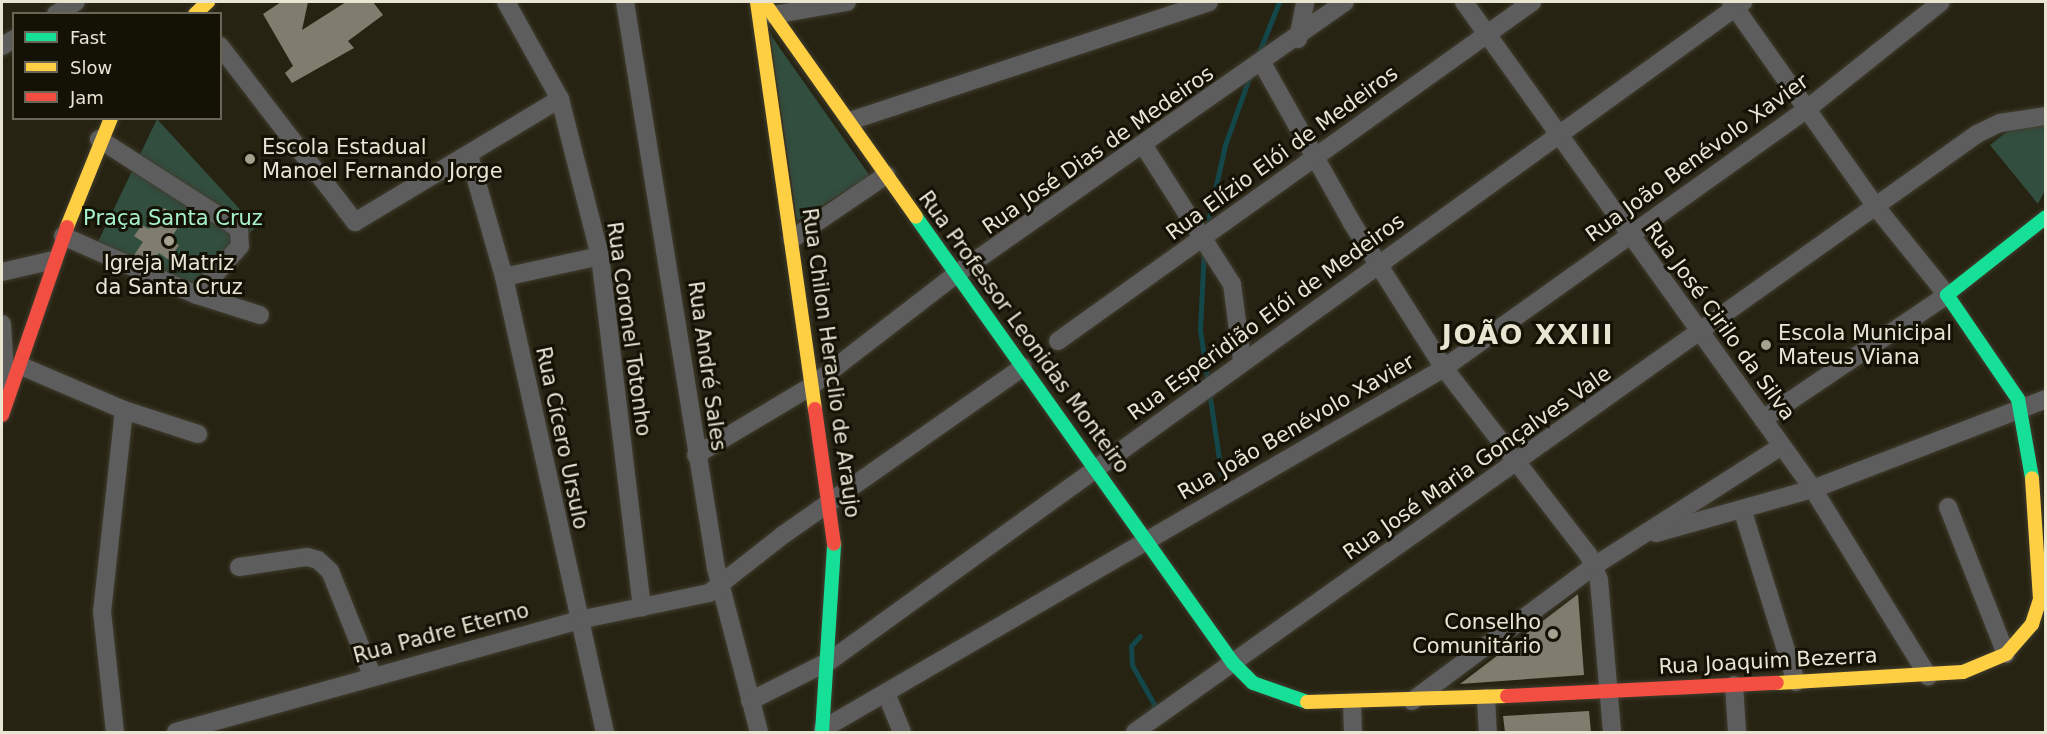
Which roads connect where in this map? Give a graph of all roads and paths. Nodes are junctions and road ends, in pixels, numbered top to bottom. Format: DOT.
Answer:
graph roads {
  1 [pos="76,2"];
  2 [pos="208,2"];
  3 [pos="506,2"];
  4 [pos="625,2"];
  5 [pos="757,2"];
  6 [pos="847,2"];
  7 [pos="1305,2"];
  8 [pos="1345,2"];
  9 [pos="1464,2"];
  10 [pos="1532,2"];
  11 [pos="1941,2"];
  12 [pos="1199,3"];
  13 [pos="1736,3"];
  14 [pos="768,8"];
  15 [pos="59,12"];
  16 [pos="196,12"];
  17 [pos="1486,34"];
  18 [pos="1298,39"];
  19 [pos="222,49"];
  20 [pos="1262,63"];
  21 [pos="560,99"];
  22 [pos="1807,109"];
  23 [pos="2046,116"];
  24 [pos="110,120"];
  25 [pos="850,121"];
  26 [pos="1558,135"];
  27 [pos="99,139"];
  28 [pos="1144,146"];
  29 [pos="469,155"];
  30 [pos="1316,157"];
  31 [pos="886,175"];
  32 [pos="1876,207"];
  33 [pos="2046,217"];
  34 [pos="1630,234"];
  35 [pos="63,236"];
  36 [pos="1203,238"];
  37 [pos="792,239"];
  38 [pos="600,256"];
  39 [pos="54,260"];
  40 [pos="1378,265"];
  41 [pos="2,272"];
  42 [pos="955,275"];
  43 [pos="504,277"];
  44 [pos="198,295"];
  45 [pos="1947,295"];
  46 [pos="260,315"];
  47 [pos="2,324"];
  48 [pos="1699,333"];
  49 [pos="1058,341"];
  50 [pos="1242,360"];
  51 [pos="21,366"];
  52 [pos="1023,367"];
  53 [pos="1444,368"];
  54 [pos="810,387"];
  55 [pos="4,397"];
  56 [pos="2046,399"];
  57 [pos="124,410"];
  58 [pos="2023,412"];
  59 [pos="2,415"];
  60 [pos="1763,419"];
  61 [pos="198,434"];
  62 [pos="1782,446"];
  63 [pos="696,455"];
  64 [pos="1518,461"];
  65 [pos="1095,467"];
  66 [pos="1813,489"];
  67 [pos="830,502"];
  68 [pos="1948,507"];
  69 [pos="1743,512"];
  70 [pos="1642,536"];
  71 [pos="1148,539"];
  72 [pos="1594,566"];
  73 [pos="239,567"];
  74 [pos="721,588"];
  75 [pos="642,608"];
  76 [pos="579,620"];
  77 [pos="2006,654"];
  78 [pos="831,660"];
  79 [pos="1233,663"];
  80 [pos="372,675"];
  81 [pos="1928,676"];
  82 [pos="1796,682"];
  83 [pos="1253,683"];
  84 [pos="1734,685"];
  85 [pos="1610,692"];
  86 [pos="886,693"];
  87 [pos="1486,698"];
  88 [pos="750,701"];
  89 [pos="1412,701"];
  90 [pos="1352,704"];
  91 [pos="823,730"];
  92 [pos="115,732"];
  93 [pos="176,732"];
  94 [pos="605,732"];
  95 [pos="759,732"];
  96 [pos="902,732"];
  97 [pos="1135,732"];
  98 [pos="1353,732"];
  99 [pos="1488,732"];
  100 [pos="1612,732"];
  101 [pos="1737,732"];
  1 -- 15 [label="street"];
  2 -- 16 [label="main road"];
  3 -- 21 [label="street, Rua Coronel Totonho"];
  4 -- 63 [label="street, Rua André Sales"];
  5 -- 37 [label="main road, Rua Chilon Heraclio de Araujo"];
  6 -- 14 [label="street"];
  7 -- 18 [label="street"];
  8 -- 18 [label="street, Rua José Dias de Medeiros"];
  9 -- 17 [label="street, Rua José Cirilo da Silva"];
  10 -- 17 [label="street, Rua Elízio Elói de Medeiros"];
  11 -- 22 [label="street, Rua João Benévolo Xavier"];
  12 -- 25 [label="street"];
  13 -- 22 [label="street"];
  13 -- 26 [label="street, Rua Esperidião Elói de Medeiros"];
  14 -- 25 [label="main road, Rua Professor Leonidas Monteiro"];
  17 -- 26 [label="street, Rua José Cirilo da Silva"];
  17 -- 30 [label="street, Rua Elízio Elói de Medeiros"];
  18 -- 20 [label="street, Rua José Dias de Medeiros"];
  19 -- 29 [label="street"];
  20 -- 28 [label="street, Rua José Dias de Medeiros"];
  20 -- 30 [label="street"];
  21 -- 29 [label="street"];
  21 -- 38 [label="street, Rua Coronel Totonho"];
  22 -- 32 [label="street"];
  22 -- 34 [label="street, Rua João Benévolo Xavier"];
  23 -- 32 [label="street, Rua José Maria Gonçalves Vale"];
  24 -- 27 [label="main road"];
  25 -- 31 [label="main road, Rua Professor Leonidas Monteiro"];
  26 -- 34 [label="street, Rua José Cirilo da Silva"];
  26 -- 40 [label="street, Rua Esperidião Elói de Medeiros"];
  27 -- 35 [label="main road"];
  27 -- 44 [label="street"];
  28 -- 36 [label="street"];
  28 -- 42 [label="street, Rua José Dias de Medeiros"];
  29 -- 43 [label="street, Rua Cícero Ursulo"];
  30 -- 36 [label="street, Rua Elízio Elói de Medeiros"];
  30 -- 40 [label="street"];
  31 -- 37 [label="street"];
  31 -- 42 [label="main road, Rua Professor Leonidas Monteiro"];
  32 -- 45 [label="street"];
  32 -- 48 [label="street, Rua José Maria Gonçalves Vale"];
  33 -- 45 [label="main road"];
  34 -- 48 [label="street, Rua José Cirilo da Silva"];
  34 -- 53 [label="street, Rua João Benévolo Xavier"];
  35 -- 39 [label="main road"];
  35 -- 44 [label="street"];
  36 -- 49 [label="street, Rua Elízio Elói de Medeiros"];
  36 -- 50 [label="street"];
  37 -- 54 [label="main road, Rua Chilon Heraclio de Araujo"];
  38 -- 43 [label="street"];
  38 -- 75 [label="street, Rua Coronel Totonho"];
  39 -- 41 [label="street"];
  39 -- 51 [label="main road"];
  40 -- 50 [label="street, Rua Esperidião Elói de Medeiros"];
  40 -- 53 [label="street"];
  42 -- 52 [label="main road, Rua Professor Leonidas Monteiro"];
  42 -- 54 [label="street, Rua José Dias de Medeiros"];
  43 -- 76 [label="street, Rua Cícero Ursulo"];
  44 -- 46 [label="street"];
  45 -- 58 [label="main road, Rua Joaquim Bezerra"];
  45 -- 60 [label="street"];
  47 -- 55 [label="street"];
  48 -- 60 [label="street, Rua José Cirilo da Silva"];
  48 -- 64 [label="street, Rua José Maria Gonçalves Vale"];
  50 -- 65 [label="street, Rua Esperidião Elói de Medeiros"];
  51 -- 55 [label="main road"];
  51 -- 57 [label="street"];
  52 -- 65 [label="main road, Rua Professor Leonidas Monteiro"];
  52 -- 67 [label="street"];
  53 -- 64 [label="street"];
  53 -- 71 [label="street, Rua João Benévolo Xavier"];
  54 -- 63 [label="street, Rua José Dias de Medeiros"];
  54 -- 67 [label="main road, Rua Chilon Heraclio de Araujo"];
  55 -- 59 [label="main road"];
  56 -- 58 [label="street"];
  57 -- 61 [label="street"];
  57 -- 92 [label="street"];
  58 -- 66 [label="street"];
  58 -- 77 [label="main road, Rua Joaquim Bezerra"];
  60 -- 62 [label="street, Rua José Cirilo da Silva"];
  62 -- 66 [label="street, Rua José Cirilo da Silva"];
  62 -- 70 [label="street"];
  63 -- 74 [label="street, Rua André Sales"];
  64 -- 72 [label="street"];
  64 -- 79 [label="street, Rua José Maria Gonçalves Vale"];
  65 -- 71 [label="main road, Rua Professor Leonidas Monteiro"];
  65 -- 78 [label="street, Rua Esperidião Elói de Medeiros"];
  66 -- 69 [label="street"];
  66 -- 81 [label="street, Rua José Cirilo da Silva"];
  67 -- 74 [label="street"];
  67 -- 78 [label="main road, Rua Chilon Heraclio de Araujo"];
  68 -- 77 [label="street"];
  69 -- 70 [label="street"];
  69 -- 82 [label="street"];
  70 -- 72 [label="street"];
  71 -- 79 [label="main road, Rua Professor Leonidas Monteiro"];
  71 -- 86 [label="street, Rua João Benévolo Xavier"];
  72 -- 85 [label="street"];
  72 -- 89 [label="street"];
  73 -- 80 [label="street"];
  74 -- 75 [label="street, Rua Padre Eterno"];
  74 -- 88 [label="street, Rua André Sales"];
  75 -- 76 [label="street, Rua Padre Eterno"];
  76 -- 80 [label="street, Rua Padre Eterno"];
  76 -- 94 [label="street, Rua Cícero Ursulo"];
  77 -- 81 [label="main road, Rua Joaquim Bezerra"];
  78 -- 88 [label="street, Rua Esperidião Elói de Medeiros"];
  78 -- 91 [label="main road, Rua Chilon Heraclio de Araujo"];
  79 -- 83 [label="main road, Rua Professor Leonidas Monteiro"];
  79 -- 97 [label="street, Rua José Maria Gonçalves Vale"];
  80 -- 93 [label="street, Rua Padre Eterno"];
  81 -- 82 [label="main road, Rua Joaquim Bezerra"];
  82 -- 84 [label="main road, Rua Joaquim Bezerra"];
  83 -- 90 [label="main road, Rua Joaquim Bezerra"];
  84 -- 85 [label="main road, Rua Joaquim Bezerra"];
  84 -- 101 [label="street"];
  85 -- 87 [label="main road, Rua Joaquim Bezerra"];
  85 -- 100 [label="street"];
  86 -- 91 [label="street, Rua João Benévolo Xavier"];
  86 -- 96 [label="street"];
  87 -- 89 [label="main road, Rua Joaquim Bezerra"];
  87 -- 99 [label="street"];
  88 -- 95 [label="street, Rua André Sales"];
  89 -- 90 [label="main road, Rua Joaquim Bezerra"];
  90 -- 98 [label="street"];
}
